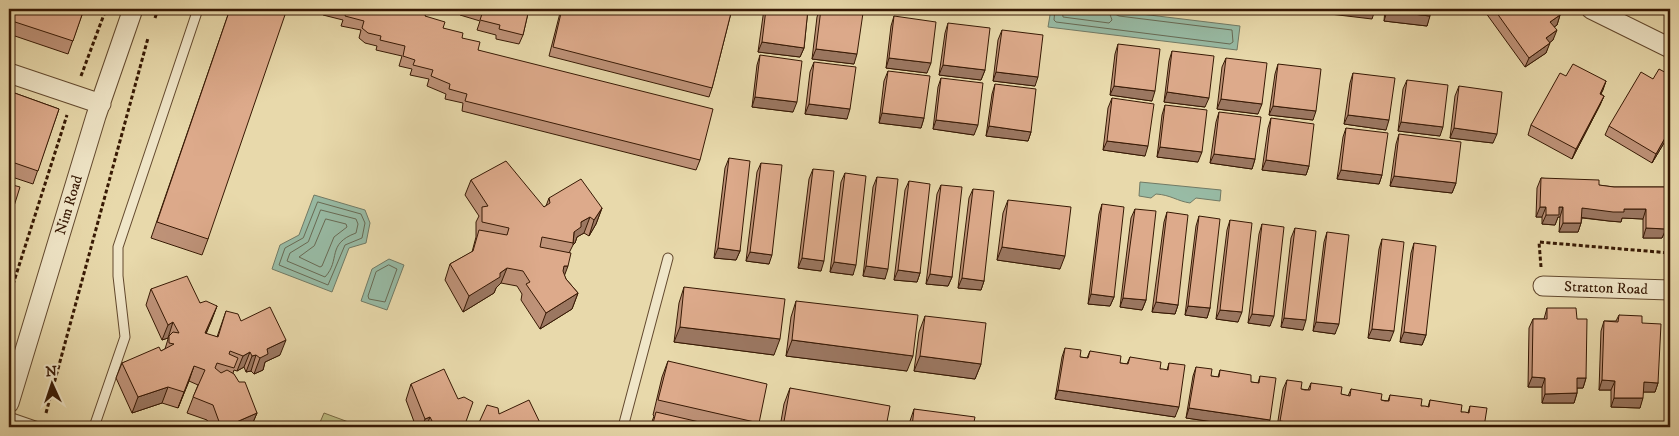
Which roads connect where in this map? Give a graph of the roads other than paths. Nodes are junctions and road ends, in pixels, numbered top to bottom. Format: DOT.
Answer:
graph roads {
  1 [pos="133,9"];
  2 [pos="198,9"];
  3 [pos="1591,9"];
  4 [pos="1670,48"];
  5 [pos="9,74"];
  6 [pos="101,104"];
  7 [pos="668,258"];
  8 [pos="1542,286"];
  9 [pos="1670,290"];
  10 [pos="9,403"];
  11 [pos="9,416"];
  12 [pos="38,427"];
  13 [pos="94,427"];
  14 [pos="623,427"];
  1 -- 6 [label="street, Nim Road"];
  2 -- 13 [label="lane"];
  3 -- 4 [label="street"];
  5 -- 6 [label="street"];
  6 -- 10 [label="street, Nim Road"];
  7 -- 14 [label="lane"];
  8 -- 9 [label="street, Stratton Road"];
  11 -- 12 [label="lane"];
}
